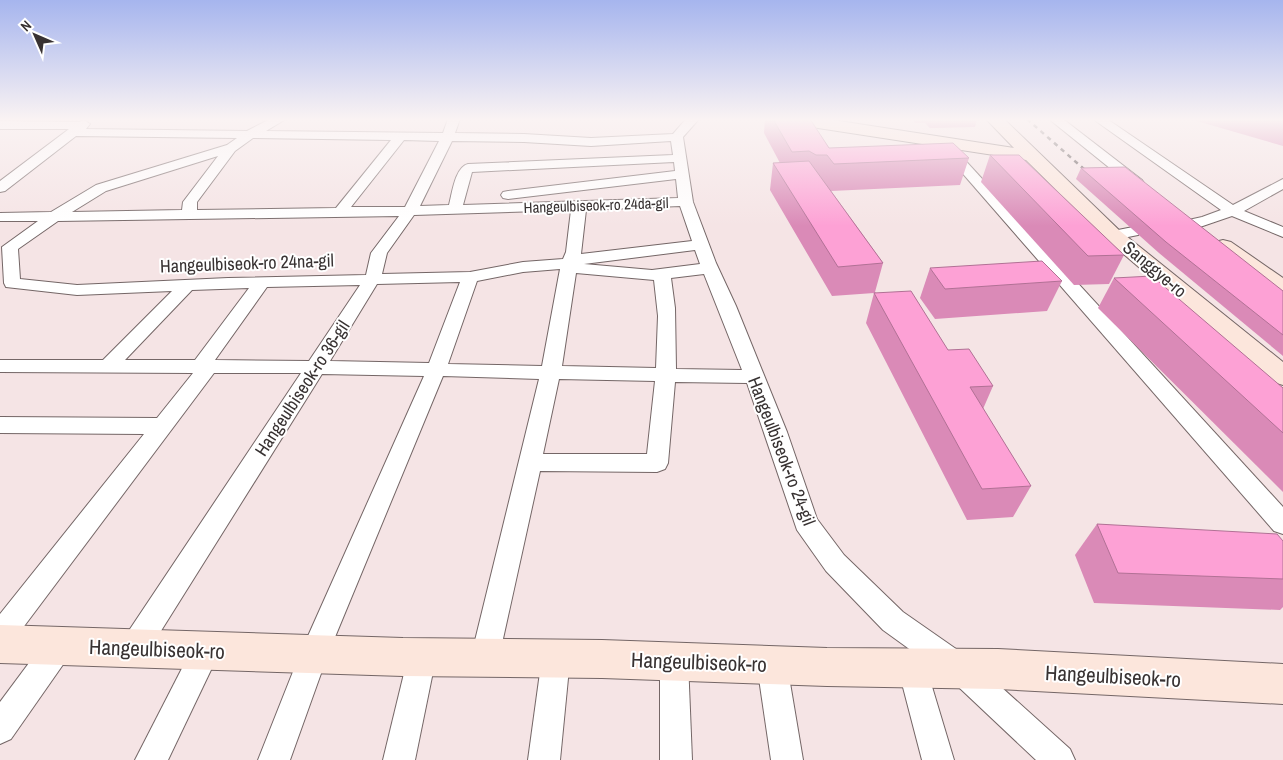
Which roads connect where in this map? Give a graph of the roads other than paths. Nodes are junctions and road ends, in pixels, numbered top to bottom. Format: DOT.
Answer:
graph roads {
  1 [pos="44,154"];
  2 [pos="210,154"];
  3 [pos="226,154"];
  4 [pos="386,154"];
  5 [pos="439,154"];
  6 [pos="631,154"];
  7 [pos="679,154"];
  8 [pos="952,154"];
  9 [pos="1022,154"];
  10 [pos="1100,154"];
  11 [pos="1150,154"];
  12 [pos="1032,156"];
  13 [pos="632,160"];
  14 [pos="681,166"];
  15 [pos="512,168"];
  16 [pos="431,170"];
  17 [pos="466,170"];
  18 [pos="638,180"];
  19 [pos="1283,183"];
  20 [pos="0,188"];
  21 [pos="1146,190"];
  22 [pos="507,201"];
  23 [pos="686,202"];
  24 [pos="579,206"];
  25 [pos="454,210"];
  26 [pos="410,211"];
  27 [pos="1232,211"];
  28 [pos="340,212"];
  29 [pos="189,215"];
  30 [pos="0,217"];
  31 [pos="53,217"];
  32 [pos="1183,222"];
  33 [pos="1283,232"];
  34 [pos="701,245"];
  35 [pos="570,263"];
  36 [pos="710,268"];
  37 [pos="661,274"];
  38 [pos="470,277"];
  39 [pos="373,278"];
  40 [pos="262,282"];
  41 [pos="186,284"];
  42 [pos="6,288"];
  43 [pos="1283,289"];
  44 [pos="0,366"];
  45 [pos="107,366"];
  46 [pos="204,367"];
  47 [pos="315,367"];
  48 [pos="436,370"];
  49 [pos="551,372"];
  50 [pos="666,375"];
  51 [pos="1283,376"];
  52 [pos="755,377"];
  53 [pos="0,425"];
  54 [pos="162,426"];
  55 [pos="530,462"];
  56 [pos="1283,524"];
  57 [pos="0,636"];
  58 [pos="0,644"];
  59 [pos="59,646"];
  60 [pos="134,648"];
  61 [pos="206,651"];
  62 [pos="314,654"];
  63 [pos="422,657"];
  64 [pos="485,658"];
  65 [pos="556,658"];
  66 [pos="674,662"];
  67 [pos="772,665"];
  68 [pos="913,668"];
  69 [pos="959,668"];
  70 [pos="1283,684"];
  71 [pos="0,728"];
  72 [pos="151,760"];
  73 [pos="274,760"];
  74 [pos="399,760"];
  75 [pos="544,760"];
  76 [pos="676,760"];
  77 [pos="787,760"];
  78 [pos="938,760"];
  79 [pos="1059,760"];
  1 -- 20 [label="street"];
  2 -- 31 [label="street"];
  3 -- 29 [label="street"];
  4 -- 28 [label="street"];
  5 -- 16 [label="street, Hangeulbiseok-ro 36-gil"];
  6 -- 13 [label="street"];
  7 -- 14 [label="street, Hangeulbiseok-ro 24-gil"];
  8 -- 56 [label="street"];
  9 -- 12 [label="main road"];
  10 -- 21 [label="street"];
  11 -- 27 [label="street"];
  12 -- 51 [label="main road, Sanggye-ro"];
  13 -- 14 [label="street"];
  13 -- 15 [label="street"];
  13 -- 18 [label="street"];
  14 -- 18 [label="street"];
  14 -- 23 [label="street, Hangeulbiseok-ro 24-gil"];
  15 -- 17 [label="street"];
  15 -- 22 [label="street, Hangeulbiseok-ro 24da-gil"];
  16 -- 17 [label="street"];
  16 -- 26 [label="street, Hangeulbiseok-ro 36-gil"];
  17 -- 25 [label="street"];
  18 -- 22 [label="street"];
  19 -- 27 [label="street"];
  22 -- 24 [label="street, Hangeulbiseok-ro 24da-gil"];
  22 -- 25 [label="street, Hangeulbiseok-ro 24da-gil"];
  23 -- 24 [label="street, Hangeulbiseok-ro 24da-gil"];
  23 -- 34 [label="street, Hangeulbiseok-ro 24-gil"];
  24 -- 35 [label="street"];
  25 -- 26 [label="street, Hangeulbiseok-ro 24da-gil"];
  26 -- 28 [label="street, Hangeulbiseok-ro 24da-gil"];
  26 -- 39 [label="street, Hangeulbiseok-ro 36-gil"];
  27 -- 32 [label="street"];
  27 -- 33 [label="street"];
  28 -- 29 [label="street, Hangeulbiseok-ro 24da-gil"];
  29 -- 31 [label="street, Hangeulbiseok-ro 24da-gil"];
  30 -- 31 [label="street, Hangeulbiseok-ro 24da-gil"];
  31 -- 42 [label="street, Hangeulbiseok-ro 24na-gil"];
  32 -- 43 [label="main road"];
  34 -- 35 [label="street, Hangeulbiseok-ro 24na-gil"];
  34 -- 36 [label="street, Hangeulbiseok-ro 24-gil"];
  35 -- 37 [label="street"];
  35 -- 38 [label="street, Hangeulbiseok-ro 24na-gil"];
  35 -- 49 [label="street"];
  36 -- 37 [label="street"];
  36 -- 52 [label="street, Hangeulbiseok-ro 24-gil"];
  37 -- 50 [label="street"];
  38 -- 39 [label="street, Hangeulbiseok-ro 24na-gil"];
  38 -- 48 [label="street"];
  39 -- 40 [label="street, Hangeulbiseok-ro 24na-gil"];
  39 -- 47 [label="street, Hangeulbiseok-ro 36-gil"];
  40 -- 41 [label="street, Hangeulbiseok-ro 24na-gil"];
  40 -- 46 [label="street"];
  41 -- 42 [label="street, Hangeulbiseok-ro 24na-gil"];
  41 -- 45 [label="street"];
  44 -- 45 [label="street"];
  45 -- 46 [label="street"];
  46 -- 47 [label="street"];
  46 -- 54 [label="street"];
  47 -- 48 [label="street"];
  47 -- 60 [label="street, Hangeulbiseok-ro 36-gil"];
  48 -- 49 [label="street"];
  48 -- 62 [label="street"];
  49 -- 50 [label="street"];
  49 -- 55 [label="street"];
  50 -- 52 [label="street"];
  50 -- 55 [label="street"];
  52 -- 69 [label="street, Hangeulbiseok-ro 24-gil"];
  53 -- 54 [label="street"];
  54 -- 57 [label="street"];
  55 -- 64 [label="street"];
  58 -- 59 [label="main road, Hangeulbiseok-ro"];
  59 -- 60 [label="main road, Hangeulbiseok-ro"];
  59 -- 71 [label="street"];
  60 -- 61 [label="main road, Hangeulbiseok-ro"];
  61 -- 62 [label="main road, Hangeulbiseok-ro"];
  61 -- 72 [label="street"];
  62 -- 63 [label="main road, Hangeulbiseok-ro"];
  62 -- 73 [label="street"];
  63 -- 64 [label="main road, Hangeulbiseok-ro"];
  63 -- 74 [label="street"];
  64 -- 65 [label="main road, Hangeulbiseok-ro"];
  65 -- 66 [label="main road, Hangeulbiseok-ro"];
  65 -- 75 [label="street"];
  66 -- 67 [label="main road, Hangeulbiseok-ro"];
  66 -- 76 [label="street"];
  67 -- 68 [label="main road, Hangeulbiseok-ro"];
  67 -- 77 [label="street"];
  68 -- 69 [label="main road, Hangeulbiseok-ro"];
  68 -- 78 [label="street"];
  69 -- 70 [label="main road, Hangeulbiseok-ro"];
  69 -- 79 [label="street, Hangeulbiseok-ro 24-gil"];
}
